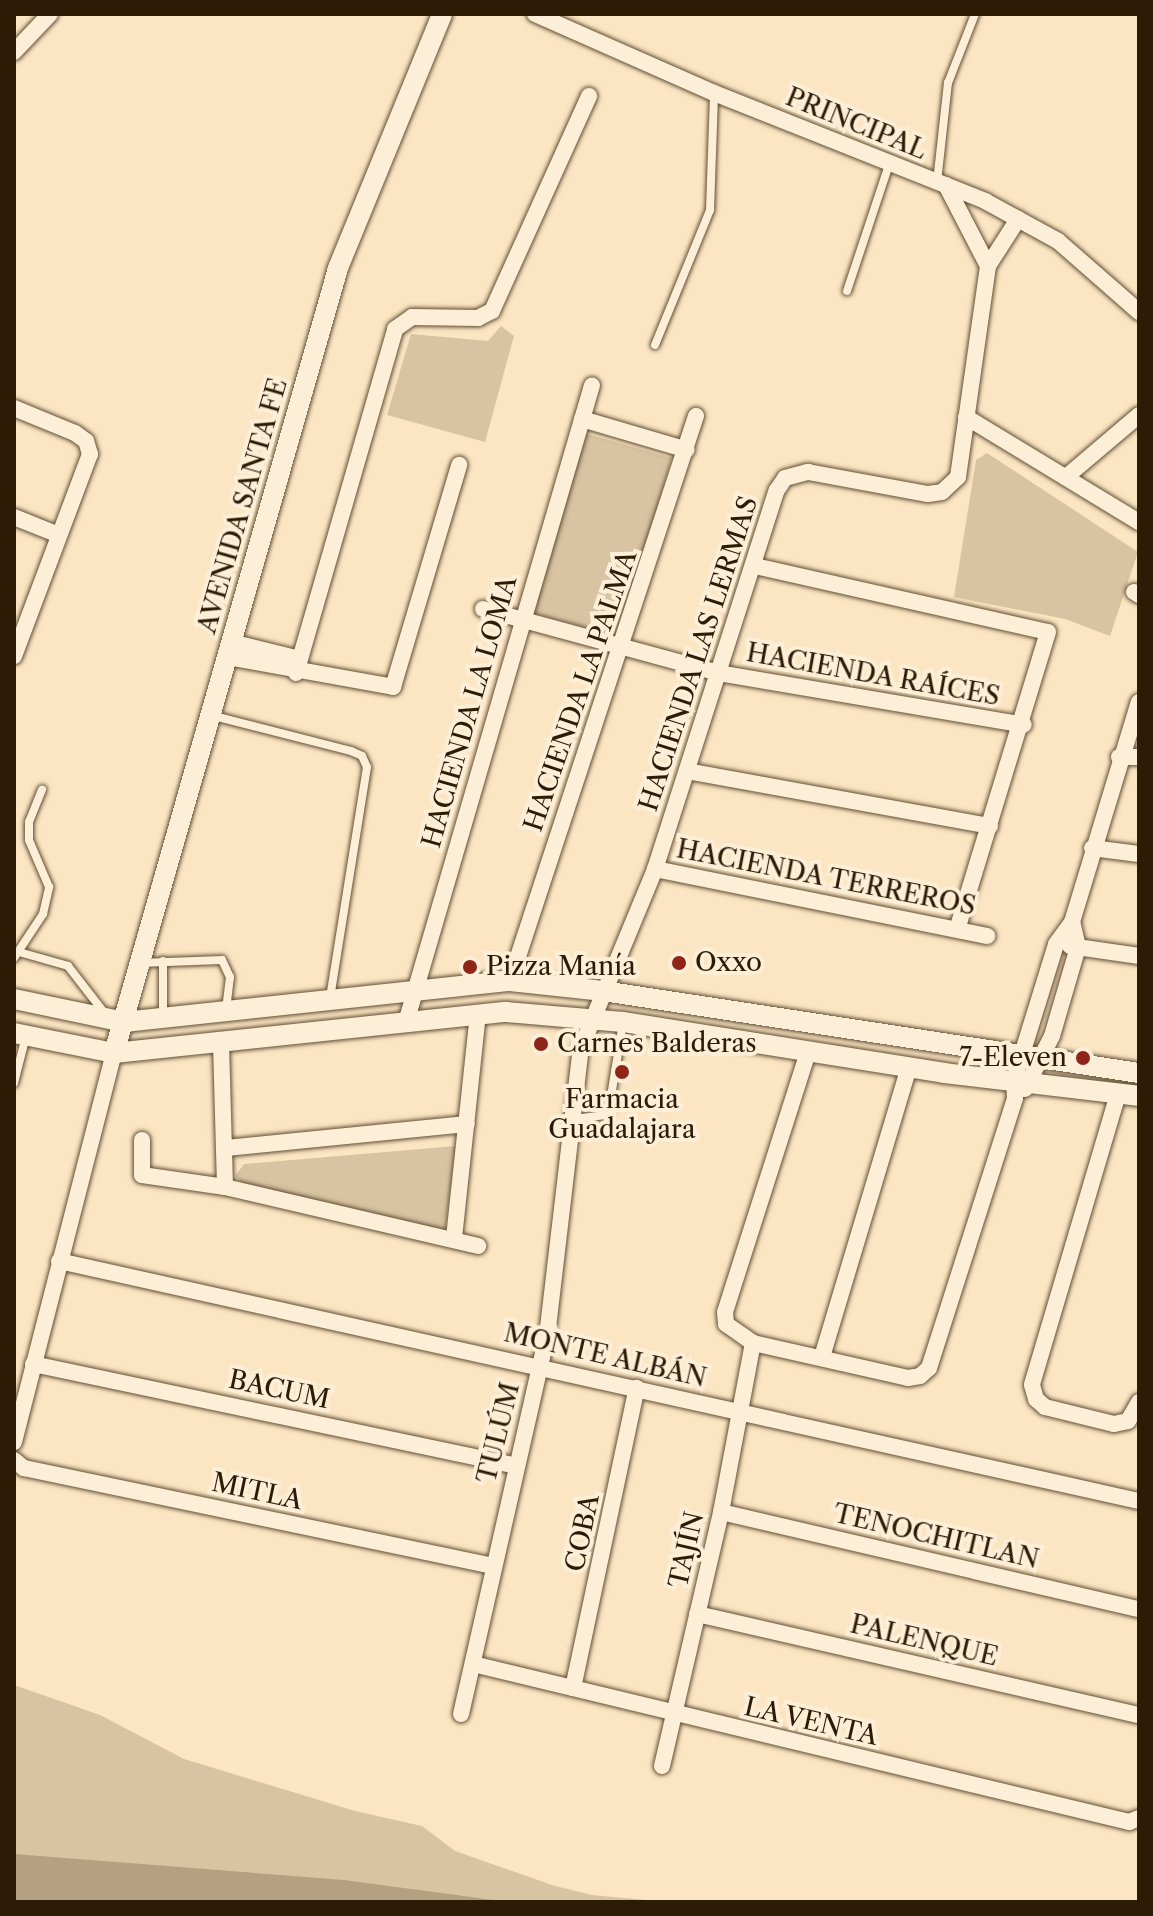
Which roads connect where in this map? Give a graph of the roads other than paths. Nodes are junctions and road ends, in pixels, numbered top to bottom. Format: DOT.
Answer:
graph roads {
  1 [pos="50,14"];
  2 [pos="442,14"];
  3 [pos="535,14"];
  4 [pos="975,14"];
  5 [pos="14,52"];
  6 [pos="714,93"];
  7 [pos="589,96"];
  8 [pos="889,165"];
  9 [pos="941,184"];
  10 [pos="1018,219"];
  11 [pos="988,266"];
  12 [pos="847,291"];
  13 [pos="1139,312"];
  14 [pos="655,345"];
  15 [pos="592,385"];
  16 [pos="14,408"];
  17 [pos="1139,415"];
  18 [pos="696,416"];
  19 [pos="966,417"];
  20 [pos="582,419"];
  21 [pos="687,450"];
  22 [pos="459,465"];
  23 [pos="1066,477"];
  24 [pos="14,517"];
  25 [pos="1139,522"];
  26 [pos="59,535"];
  27 [pos="755,566"];
  28 [pos="483,609"];
  29 [pos="521,621"];
  30 [pos="18,632"];
  31 [pos="229,649"];
  32 [pos="620,649"];
  33 [pos="14,656"];
  34 [pos="298,666"];
  35 [pos="718,673"];
  36 [pos="1138,709"];
  37 [pos="208,715"];
  38 [pos="1024,725"];
  39 [pos="1119,757"];
  40 [pos="1139,757"];
  41 [pos="687,771"];
  42 [pos="42,789"];
  43 [pos="990,826"];
  44 [pos="1092,848"];
  45 [pos="1139,854"];
  46 [pos="655,869"];
  47 [pos="1072,922"];
  48 [pos="957,929"];
  49 [pos="987,936"];
  50 [pos="1056,944"];
  51 [pos="1078,947"];
  52 [pos="16,955"];
  53 [pos="1139,956"];
  54 [pos="163,961"];
  55 [pos="140,963"];
  56 [pos="510,981"];
  57 [pos="416,988"];
  58 [pos="603,991"];
  59 [pos="330,998"];
  60 [pos="14,999"];
  61 [pos="226,1010"];
  62 [pos="478,1013"];
  63 [pos="163,1017"];
  64 [pos="590,1018"];
  65 [pos="407,1019"];
  66 [pos="116,1020"];
  67 [pos="623,1022"];
  68 [pos="20,1034"];
  69 [pos="221,1043"];
  70 [pos="948,1044"];
  71 [pos="808,1052"];
  72 [pos="114,1053"];
  73 [pos="1022,1056"];
  74 [pos="1043,1058"];
  75 [pos="909,1067"];
  76 [pos="944,1073"];
  77 [pos="1139,1073"];
  78 [pos="14,1083"];
  79 [pos="1021,1087"];
  80 [pos="1129,1095"];
  81 [pos="573,1119"];
  82 [pos="467,1124"];
  83 [pos="142,1140"];
  84 [pos="226,1148"];
  85 [pos="225,1187"];
  86 [pos="454,1238"];
  87 [pos="478,1246"];
  88 [pos="59,1261"];
  89 [pos="753,1343"];
  90 [pos="822,1357"];
  91 [pos="33,1364"];
  92 [pos="540,1366"];
  93 [pos="637,1388"];
  94 [pos="1139,1402"];
  95 [pos="740,1412"];
  96 [pos="14,1442"];
  97 [pos="14,1461"];
  98 [pos="515,1466"];
  99 [pos="1139,1501"];
  100 [pos="721,1512"];
  101 [pos="492,1566"];
  102 [pos="1139,1609"];
  103 [pos="697,1614"];
  104 [pos="473,1664"];
  105 [pos="573,1688"];
  106 [pos="461,1714"];
  107 [pos="674,1714"];
  108 [pos="1139,1715"];
  109 [pos="662,1766"];
  110 [pos="1138,1819"];
  1 -- 5 [label="street"];
  2 -- 31 [label="street, AVENIDA SANTA FE"];
  3 -- 6 [label="street, PRINCIPAL"];
  4 -- 9 [label="lane"];
  6 -- 8 [label="street, PRINCIPAL"];
  6 -- 14 [label="lane"];
  7 -- 34 [label="street"];
  8 -- 9 [label="street, PRINCIPAL"];
  8 -- 12 [label="lane"];
  9 -- 10 [label="street, PRINCIPAL"];
  9 -- 11 [label="street"];
  10 -- 11 [label="street, HACIENDA LAS LERMAS"];
  10 -- 13 [label="street, PRINCIPAL"];
  11 -- 19 [label="street, HACIENDA LAS LERMAS"];
  15 -- 20 [label="street, HACIENDA LA LOMA"];
  16 -- 26 [label="street"];
  17 -- 23 [label="street"];
  18 -- 21 [label="street, HACIENDA LA PALMA"];
  19 -- 23 [label="street"];
  19 -- 27 [label="street, HACIENDA LAS LERMAS"];
  20 -- 21 [label="street"];
  20 -- 29 [label="street, HACIENDA LA LOMA"];
  21 -- 32 [label="street, HACIENDA LA PALMA"];
  22 -- 34 [label="street"];
  23 -- 25 [label="street"];
  24 -- 26 [label="street"];
  26 -- 30 [label="street"];
  27 -- 35 [label="street, HACIENDA LAS LERMAS"];
  27 -- 38 [label="street"];
  28 -- 29 [label="street, HACIENDA RAÍCES"];
  29 -- 32 [label="street, HACIENDA RAÍCES"];
  29 -- 57 [label="street, HACIENDA LA LOMA"];
  30 -- 33 [label="street"];
  31 -- 34 [label="street"];
  31 -- 37 [label="street, AVENIDA SANTA FE"];
  32 -- 35 [label="street, HACIENDA RAÍCES"];
  32 -- 56 [label="street, HACIENDA LA PALMA"];
  35 -- 38 [label="street, HACIENDA RAÍCES"];
  35 -- 41 [label="street, HACIENDA LAS LERMAS"];
  36 -- 39 [label="street"];
  37 -- 55 [label="street, AVENIDA SANTA FE"];
  37 -- 59 [label="lane"];
  38 -- 43 [label="street"];
  39 -- 40 [label="street"];
  39 -- 44 [label="street"];
  41 -- 43 [label="street"];
  41 -- 46 [label="street, HACIENDA LAS LERMAS"];
  42 -- 52 [label="lane"];
  43 -- 48 [label="street"];
  44 -- 45 [label="street"];
  44 -- 47 [label="street"];
  46 -- 48 [label="street, HACIENDA TERREROS"];
  46 -- 58 [label="street, HACIENDA LAS LERMAS"];
  47 -- 50 [label="street"];
  47 -- 51 [label="street"];
  48 -- 49 [label="street, HACIENDA TERREROS"];
  50 -- 51 [label="street"];
  50 -- 73 [label="street"];
  51 -- 53 [label="street"];
  51 -- 74 [label="street"];
  52 -- 66 [label="lane"];
  54 -- 55 [label="lane"];
  54 -- 61 [label="lane"];
  54 -- 63 [label="lane"];
  55 -- 66 [label="street, AVENIDA SANTA FE"];
  56 -- 57 [label="street"];
  56 -- 58 [label="street"];
  57 -- 59 [label="street"];
  57 -- 65 [label="street, HACIENDA LA LOMA"];
  58 -- 64 [label="street, HACIENDA LAS LERMAS"];
  58 -- 70 [label="street"];
  59 -- 61 [label="street"];
  60 -- 66 [label="street"];
  61 -- 63 [label="street"];
  62 -- 64 [label="street"];
  62 -- 65 [label="street"];
  62 -- 82 [label="street"];
  63 -- 66 [label="street"];
  64 -- 67 [label="street"];
  64 -- 81 [label="street, TULÚM"];
  65 -- 69 [label="street"];
  66 -- 72 [label="street, AVENIDA SANTA FE"];
  67 -- 71 [label="street"];
  67 -- 81 [label="lane"];
  68 -- 72 [label="street"];
  68 -- 78 [label="lane"];
  69 -- 72 [label="street"];
  69 -- 84 [label="street"];
  70 -- 73 [label="street"];
  70 -- 76 [label="street"];
  71 -- 75 [label="street"];
  71 -- 89 [label="street"];
  72 -- 88 [label="street"];
  73 -- 74 [label="street"];
  73 -- 79 [label="street"];
  74 -- 77 [label="street"];
  74 -- 79 [label="street"];
  75 -- 76 [label="street"];
  75 -- 90 [label="street"];
  76 -- 79 [label="street"];
  79 -- 80 [label="street"];
  79 -- 90 [label="street"];
  80 -- 94 [label="street"];
  81 -- 92 [label="street, TULÚM"];
  82 -- 84 [label="street"];
  82 -- 86 [label="street"];
  83 -- 85 [label="street"];
  84 -- 85 [label="street"];
  85 -- 86 [label="street"];
  86 -- 87 [label="street"];
  88 -- 91 [label="street"];
  88 -- 92 [label="street, MONTE ALBÁN"];
  89 -- 90 [label="street"];
  89 -- 95 [label="street, TAJÍN"];
  91 -- 96 [label="street"];
  91 -- 98 [label="street, BACUM"];
  92 -- 93 [label="street, MONTE ALBÁN"];
  92 -- 98 [label="street, TULÚM"];
  93 -- 95 [label="street, MONTE ALBÁN"];
  93 -- 105 [label="street, COBA"];
  95 -- 99 [label="street, MONTE ALBÁN"];
  95 -- 100 [label="street, TAJÍN"];
  97 -- 101 [label="street, MITLA"];
  98 -- 101 [label="street, TULÚM"];
  100 -- 102 [label="street, TENOCHITLAN"];
  100 -- 103 [label="street, TAJÍN"];
  101 -- 104 [label="street, TULÚM"];
  103 -- 107 [label="street, TAJÍN"];
  103 -- 108 [label="street, PALENQUE"];
  104 -- 105 [label="street, LA VENTA"];
  104 -- 106 [label="street, TULÚM"];
  105 -- 107 [label="street, LA VENTA"];
  107 -- 109 [label="street, TAJÍN"];
  107 -- 110 [label="street, LA VENTA"];
}
